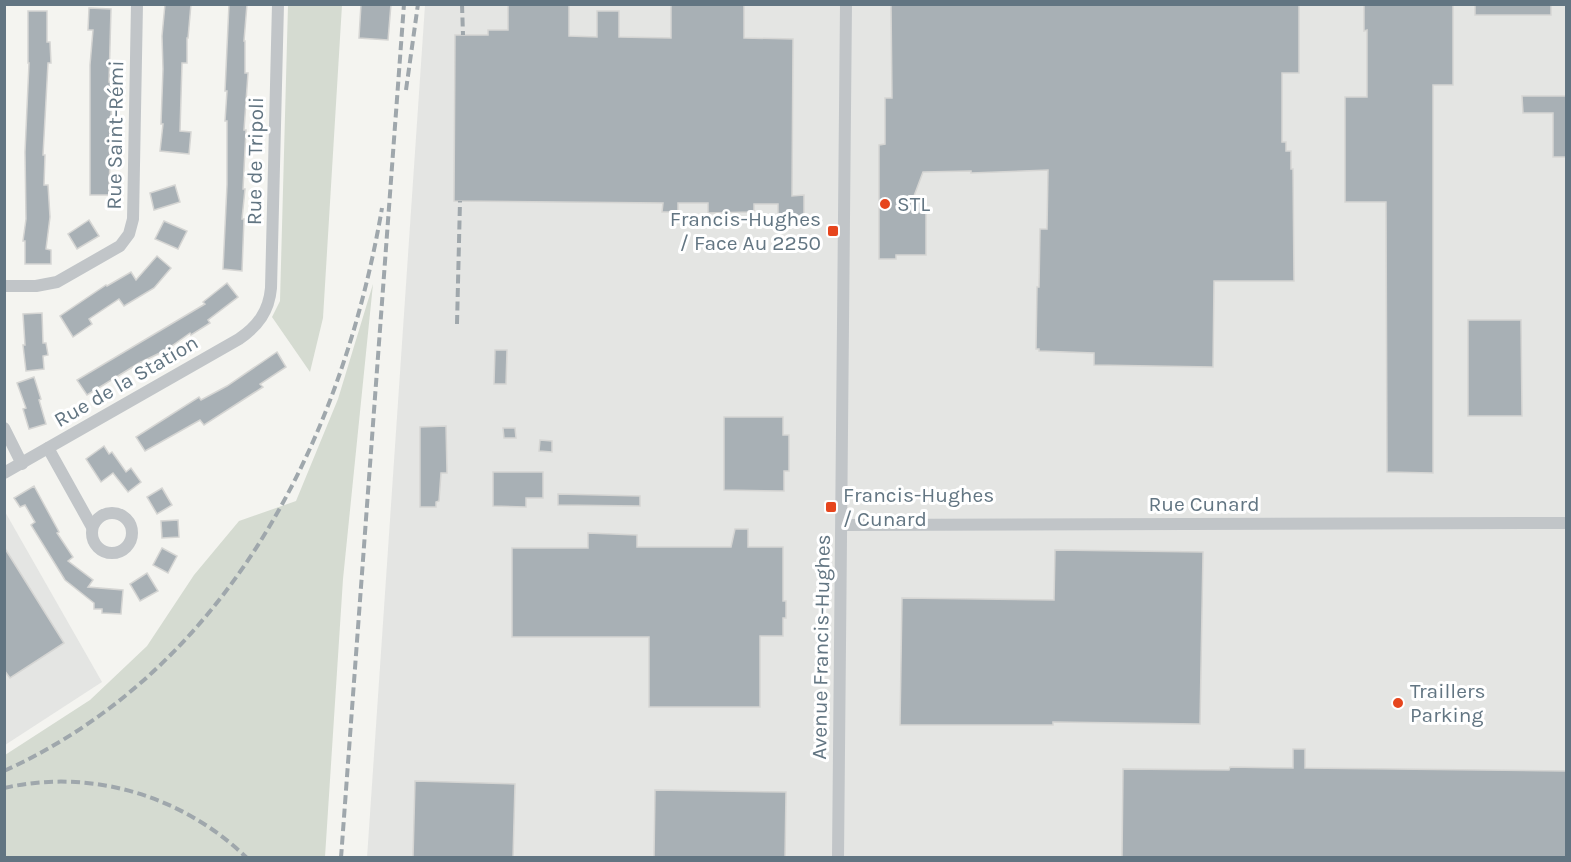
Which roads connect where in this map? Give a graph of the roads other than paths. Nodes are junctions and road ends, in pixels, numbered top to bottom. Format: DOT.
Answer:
graph roads {
  1 [pos="138,4"];
  2 [pos="278,4"];
  3 [pos="846,4"];
  4 [pos="4,286"];
  5 [pos="263,316"];
  6 [pos="4,428"];
  7 [pos="48,448"];
  8 [pos="22,464"];
  9 [pos="4,473"];
  10 [pos="1566,523"];
  11 [pos="842,525"];
  12 [pos="92,527"];
  13 [pos="838,858"];
  1 -- 4 [label="street, Rue Saint-Rémi"];
  2 -- 5 [label="street, Rue de Tripoli"];
  3 -- 11 [label="street, Avenue Francis-Hughes"];
  5 -- 7 [label="street, Rue de la Station"];
  6 -- 8 [label="street"];
  7 -- 8 [label="street, Rue de la Station"];
  7 -- 12 [label="street"];
  8 -- 9 [label="street, Rue de la Station"];
  10 -- 11 [label="street, Rue Cunard"];
  11 -- 13 [label="street, Avenue Francis-Hughes"];
}
